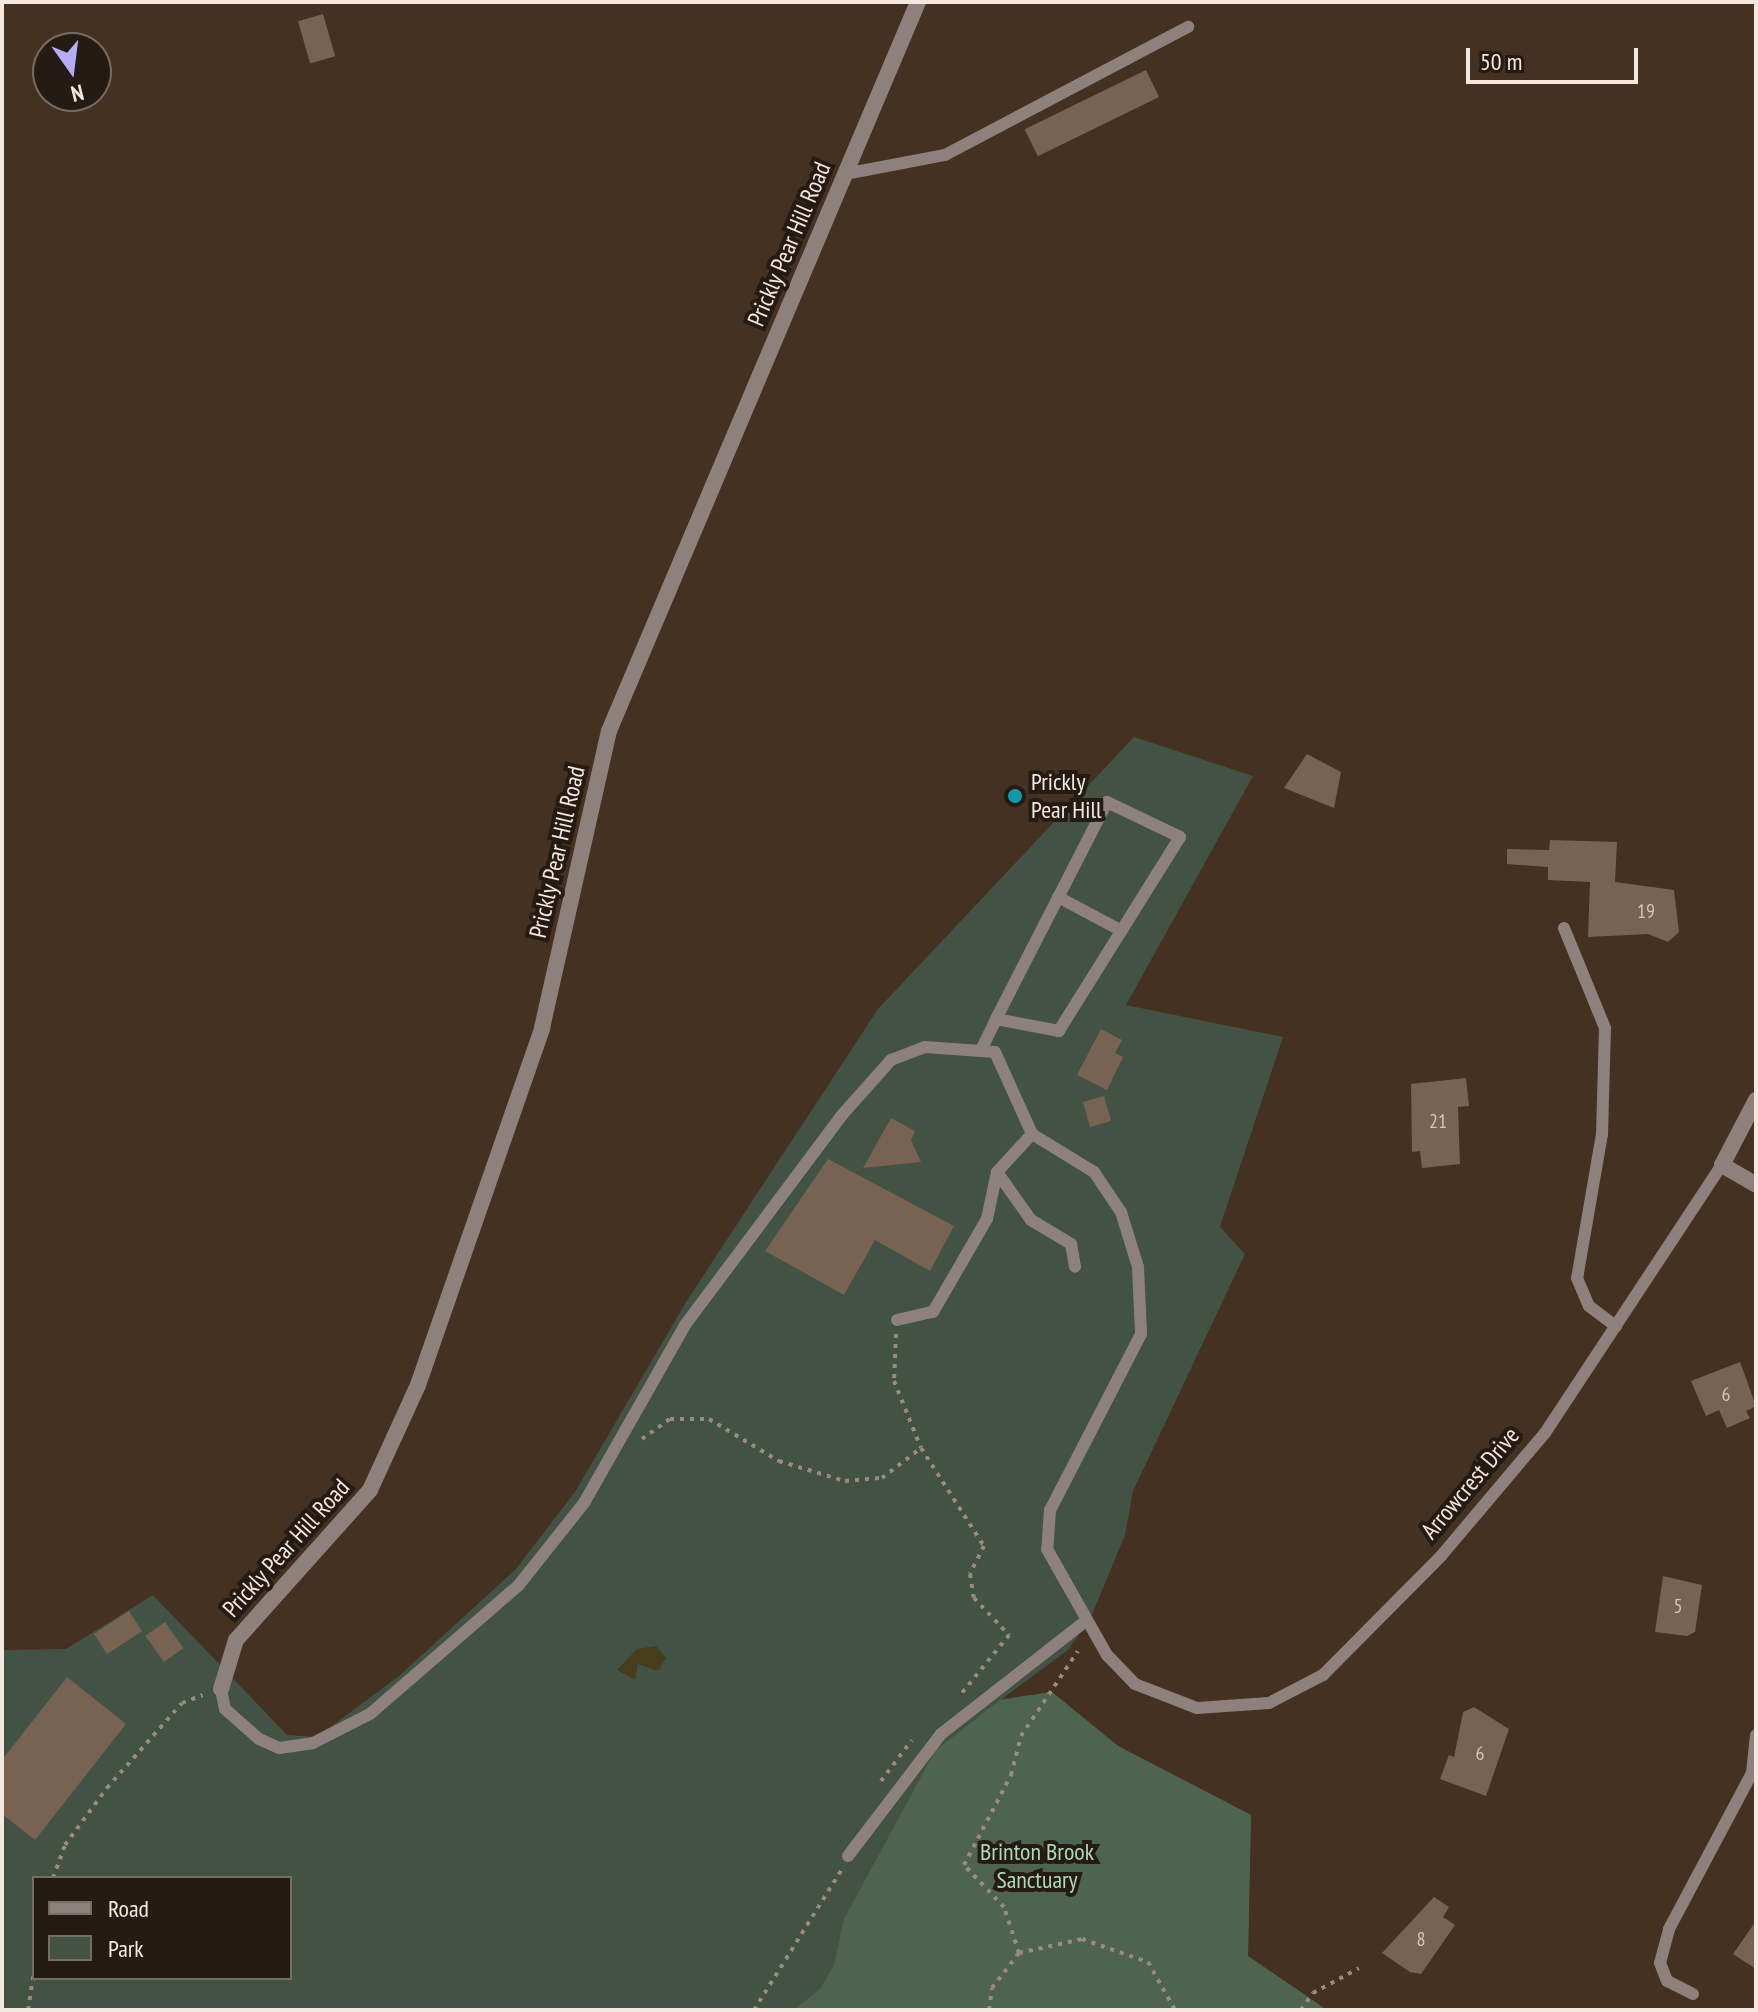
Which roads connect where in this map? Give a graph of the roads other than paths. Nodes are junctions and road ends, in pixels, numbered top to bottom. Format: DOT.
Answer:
graph roads {
  1 [pos="918,2"];
  2 [pos="1188,27"];
  3 [pos="845,174"];
  4 [pos="1058,897"];
  5 [pos="1564,928"];
  6 [pos="1122,931"];
  7 [pos="996,1019"];
  8 [pos="983,1046"];
  9 [pos="1756,1100"];
  10 [pos="1032,1134"];
  11 [pos="1722,1165"];
  12 [pos="997,1172"];
  13 [pos="1756,1185"];
  14 [pos="1075,1267"];
  15 [pos="897,1320"];
  16 [pos="1616,1326"];
  17 [pos="1087,1628"];
  18 [pos="221,1689"];
  19 [pos="1756,1735"];
  20 [pos="1754,1772"];
  21 [pos="848,1856"];
  22 [pos="1693,1994"];
  1 -- 3 [label="street, Prickly Pear Hill Road"];
  2 -- 3 [label="lane"];
  3 -- 18 [label="street, Prickly Pear Hill Road"];
  4 -- 6 [label="lane"];
  4 -- 6 [label="lane"];
  4 -- 7 [label="lane"];
  5 -- 16 [label="lane"];
  6 -- 7 [label="lane"];
  7 -- 8 [label="lane"];
  8 -- 10 [label="lane"];
  8 -- 18 [label="lane"];
  9 -- 11 [label="street, Arrowcrest Drive"];
  10 -- 12 [label="lane"];
  10 -- 17 [label="lane, Arrowcrest Drive"];
  11 -- 13 [label="street"];
  11 -- 16 [label="lane, Arrowcrest Drive"];
  12 -- 14 [label="lane"];
  12 -- 15 [label="lane"];
  16 -- 17 [label="lane, Arrowcrest Drive"];
  17 -- 21 [label="lane"];
  19 -- 20 [label="lane"];
  20 -- 22 [label="lane"];
}
